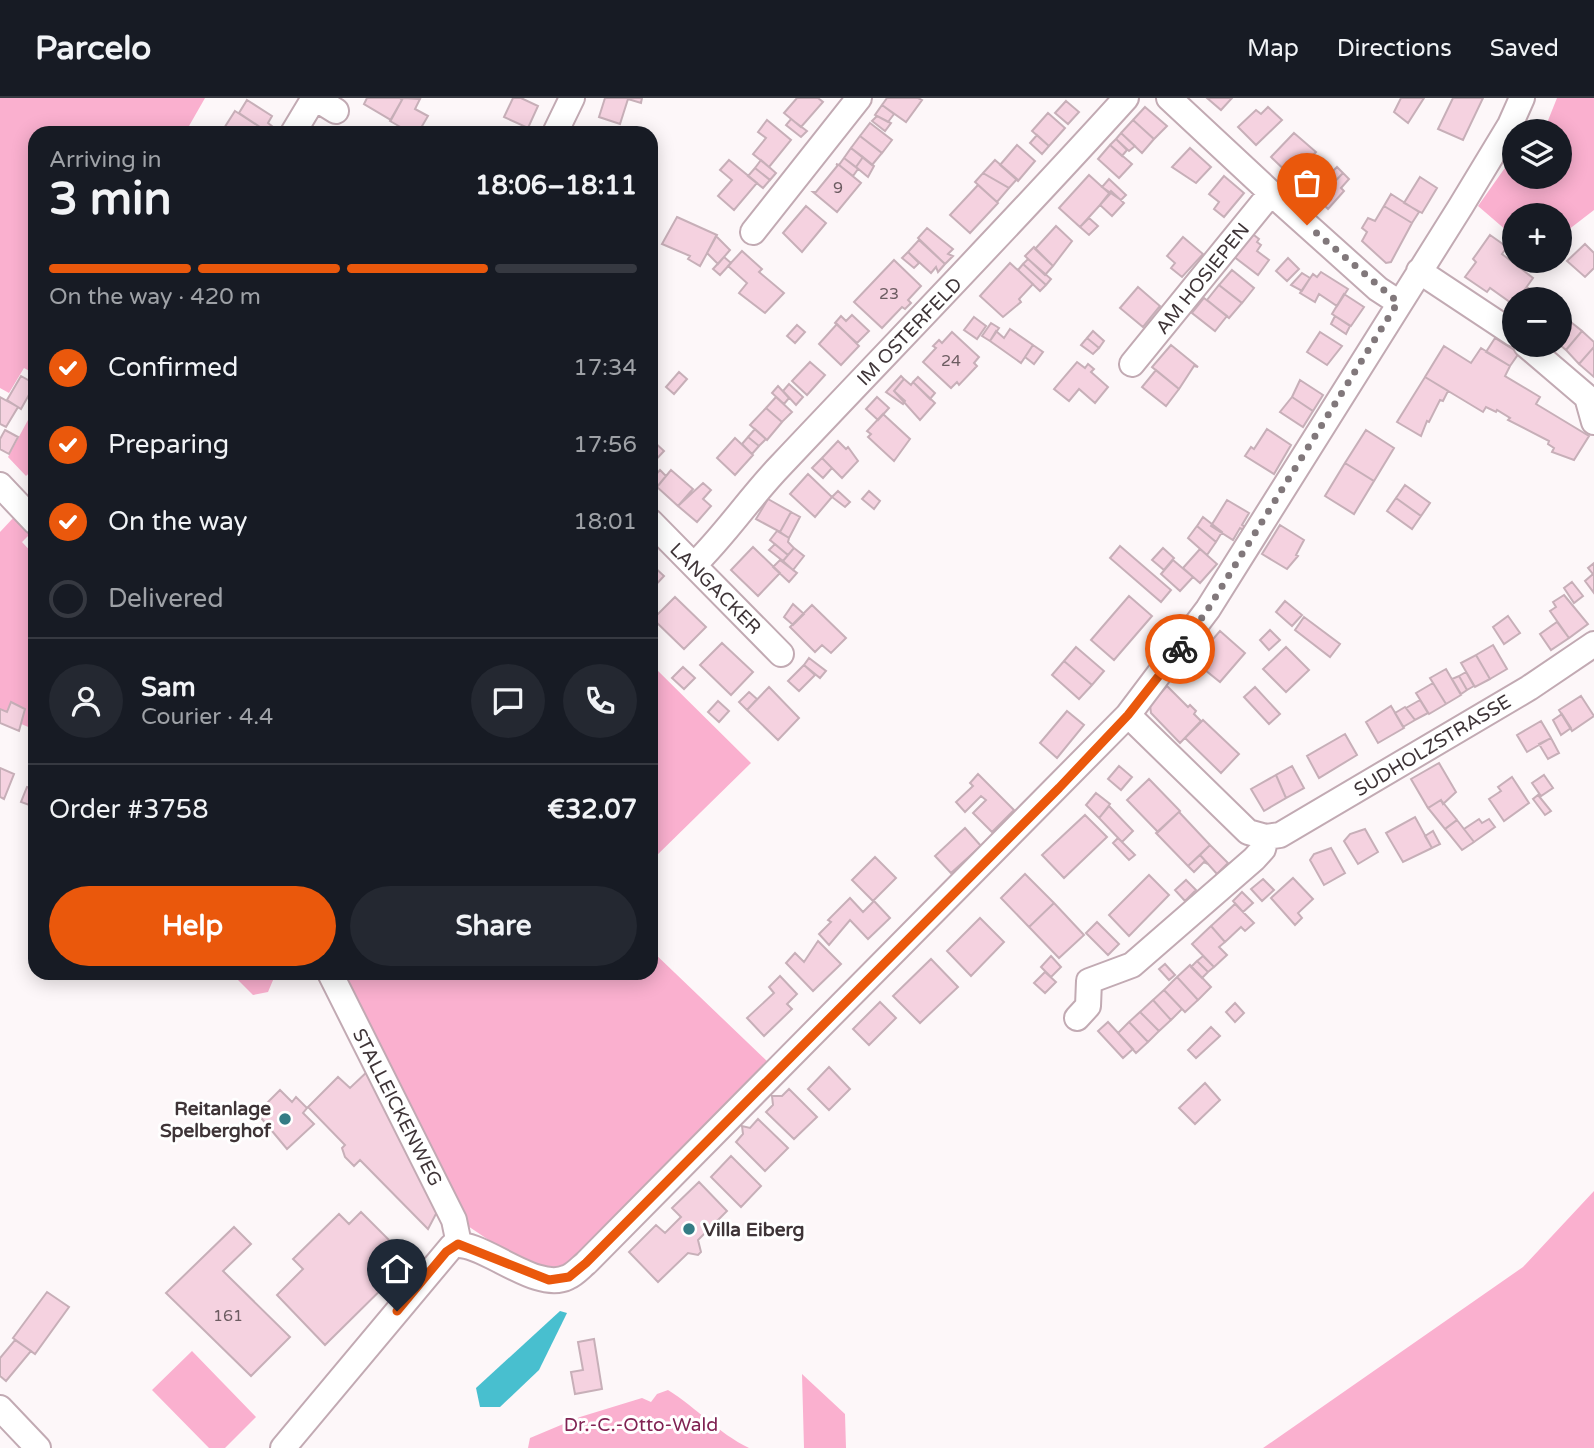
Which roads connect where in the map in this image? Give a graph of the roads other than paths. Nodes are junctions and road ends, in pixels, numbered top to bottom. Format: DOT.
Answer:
graph roads {
  1 [pos="572,98"];
  2 [pos="859,98"];
  3 [pos="1126,98"];
  4 [pos="1169,98"];
  5 [pos="1522,98"];
  6 [pos="321,102"];
  7 [pos="299,126"];
  8 [pos="558,126"];
  9 [pos="1271,193"];
  10 [pos="753,232"];
  11 [pos="1419,271"];
  12 [pos="1398,302"];
  13 [pos="1502,326"];
  14 [pos="1541,357"];
  15 [pos="1132,364"];
  16 [pos="1591,397"];
  17 [pos="1594,422"];
  18 [pos="0,485"];
  19 [pos="28,515"];
  20 [pos="658,529"];
  21 [pos="694,565"];
  22 [pos="1594,644"];
  23 [pos="781,654"];
  24 [pos="1128,715"];
  25 [pos="1266,837"];
  26 [pos="334,980"];
  27 [pos="1077,1018"];
  28 [pos="458,1244"];
  29 [pos="0,1408"];
  30 [pos="38,1448"];
  31 [pos="283,1448"];
  1 -- 8 [label="street"];
  2 -- 10 [label="street"];
  3 -- 21 [label="street, IM OSTERFELD"];
  4 -- 9 [label="street"];
  5 -- 11 [label="street"];
  6 -- 7 [label="street"];
  9 -- 12 [label="street"];
  9 -- 15 [label="street, AM HOSIEPEN"];
  11 -- 12 [label="street"];
  11 -- 13 [label="street"];
  12 -- 24 [label="street"];
  14 -- 16 [label="street"];
  16 -- 17 [label="street"];
  18 -- 19 [label="street"];
  20 -- 21 [label="street, LANGACKER"];
  21 -- 23 [label="street, LANGACKER"];
  22 -- 25 [label="street, SUDHOLZSTRASSE"];
  24 -- 25 [label="street"];
  24 -- 28 [label="street"];
  25 -- 27 [label="street"];
  26 -- 28 [label="street, STALLEICKENWEG"];
  28 -- 31 [label="street"];
  29 -- 30 [label="street"];
}
